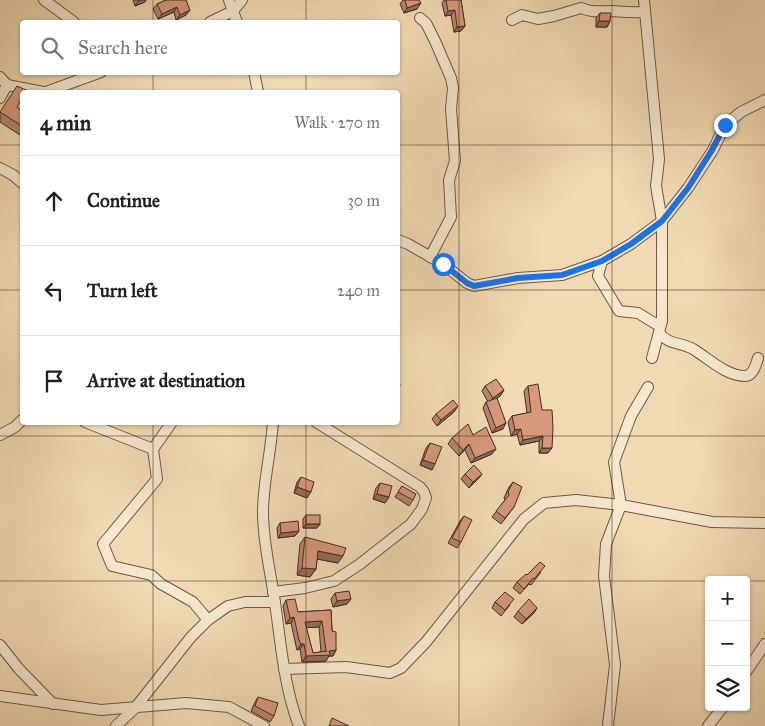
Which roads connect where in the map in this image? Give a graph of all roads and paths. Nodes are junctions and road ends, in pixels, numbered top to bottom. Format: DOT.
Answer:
graph roads {
  1 [pos="44,0"];
  2 [pos="229,0"];
  3 [pos="242,0"];
  4 [pos="644,0"];
  5 [pos="232,11"];
  6 [pos="645,12"];
  7 [pos="420,18"];
  8 [pos="71,20"];
  9 [pos="214,20"];
  10 [pos="237,20"];
  11 [pos="512,20"];
  12 [pos="92,75"];
  13 [pos="258,75"];
  14 [pos="0,76"];
  15 [pos="8,84"];
  16 [pos="35,90"];
  17 [pos="50,90"];
  18 [pos="258,90"];
  19 [pos="0,98"];
  20 [pos="765,100"];
  21 [pos="0,168"];
  22 [pos="20,182"];
  23 [pos="662,221"];
  24 [pos="400,241"];
  25 [pos="430,257"];
  26 [pos="602,261"];
  27 [pos="662,321"];
  28 [pos="659,333"];
  29 [pos="652,358"];
  30 [pos="758,358"];
  31 [pos="648,387"];
  32 [pos="20,422"];
  33 [pos="93,425"];
  34 [pos="170,425"];
  35 [pos="273,425"];
  36 [pos="321,425"];
  37 [pos="0,435"];
  38 [pos="154,449"];
  39 [pos="620,505"];
  40 [pos="765,523"];
  41 [pos="274,597"];
  42 [pos="208,620"];
  43 [pos="765,644"];
  44 [pos="0,645"];
  45 [pos="750,666"];
  46 [pos="284,669"];
  47 [pos="0,696"];
  48 [pos="53,704"];
  49 [pos="135,708"];
  50 [pos="720,711"];
  51 [pos="116,726"];
  52 [pos="264,726"];
  53 [pos="299,726"];
  54 [pos="608,726"];
  55 [pos="708,726"];
  1 -- 8 [label="street"];
  2 -- 5 [label="street"];
  3 -- 5 [label="street"];
  4 -- 6 [label="street"];
  5 -- 9 [label="street"];
  5 -- 10 [label="street"];
  6 -- 11 [label="street"];
  6 -- 23 [label="street"];
  7 -- 25 [label="street"];
  12 -- 17 [label="street"];
  13 -- 18 [label="street"];
  14 -- 15 [label="street"];
  15 -- 16 [label="street"];
  15 -- 19 [label="street"];
  20 -- 23 [label="street"];
  21 -- 22 [label="street"];
  23 -- 26 [label="street"];
  23 -- 27 [label="street"];
  24 -- 25 [label="street"];
  25 -- 26 [label="street"];
  26 -- 27 [label="street"];
  27 -- 28 [label="street"];
  28 -- 29 [label="street"];
  28 -- 30 [label="street"];
  31 -- 39 [label="street"];
  32 -- 37 [label="street"];
  33 -- 38 [label="street"];
  34 -- 38 [label="street"];
  35 -- 41 [label="street"];
  36 -- 41 [label="street"];
  38 -- 42 [label="street"];
  39 -- 40 [label="street"];
  39 -- 46 [label="street"];
  39 -- 54 [label="street"];
  41 -- 42 [label="street"];
  41 -- 46 [label="street"];
  42 -- 49 [label="street"];
  43 -- 45 [label="street"];
  44 -- 48 [label="street"];
  46 -- 53 [label="street"];
  47 -- 48 [label="street"];
  48 -- 49 [label="street"];
  49 -- 51 [label="street"];
  49 -- 52 [label="street"];
  50 -- 55 [label="street"];
}
